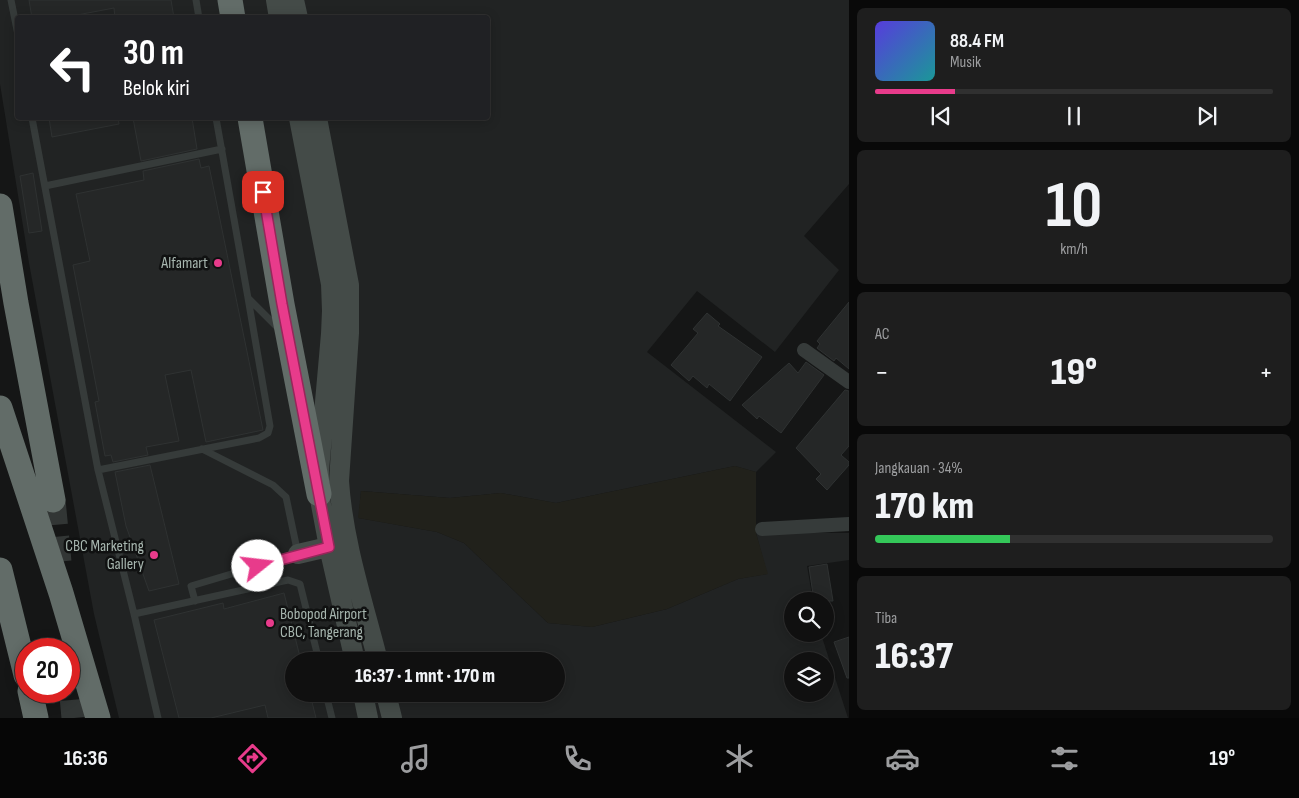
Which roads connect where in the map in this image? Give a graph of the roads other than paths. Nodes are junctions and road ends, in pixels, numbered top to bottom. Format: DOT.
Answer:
graph roads {
  1 [pos="11,0"];
  2 [pos="196,0"];
  3 [pos="230,0"];
  4 [pos="276,0"];
  5 [pos="294,0"];
  6 [pos="198,15"];
  7 [pos="232,15"];
  8 [pos="279,15"];
  9 [pos="297,15"];
  10 [pos="15,20"];
  11 [pos="32,120"];
  12 [pos="216,120"];
  13 [pos="250,120"];
  14 [pos="299,120"];
  15 [pos="317,120"];
  16 [pos="222,149"];
  17 [pos="45,186"];
  18 [pos="0,206"];
  19 [pos="248,298"];
  20 [pos="289,339"];
  21 [pos="804,350"];
  22 [pos="849,382"];
  23 [pos="0,408"];
  24 [pos="202,449"];
  25 [pos="98,470"];
  26 [pos="320,494"];
  27 [pos="53,500"];
  28 [pos="849,524"];
  29 [pos="762,529"];
  30 [pos="338,544"];
  31 [pos="298,554"];
  32 [pos="0,570"];
  33 [pos="195,601"];
  34 [pos="134,614"];
  35 [pos="17,638"];
  36 [pos="317,652"];
  37 [pos="354,652"];
  38 [pos="375,652"];
  39 [pos="328,702"];
  40 [pos="365,702"];
  41 [pos="388,702"];
  42 [pos="33,703"];
  43 [pos="36,718"];
  44 [pos="98,718"];
  45 [pos="158,718"];
  46 [pos="332,718"];
  47 [pos="368,718"];
  48 [pos="392,718"];
  1 -- 10 [label="lane"];
  2 -- 6 [label="lane"];
  3 -- 7 [label="highway"];
  4 -- 8 [label="street"];
  5 -- 9 [label="street"];
  11 -- 17 [label="lane"];
  12 -- 16 [label="lane"];
  13 -- 20 [label="highway"];
  14 -- 26 [label="street"];
  15 -- 30 [label="street"];
  16 -- 17 [label="lane"];
  16 -- 19 [label="lane"];
  17 -- 25 [label="lane"];
  18 -- 27 [label="highway"];
  19 -- 20 [label="lane"];
  19 -- 24 [label="lane"];
  20 -- 26 [label="highway"];
  21 -- 22 [label="street"];
  23 -- 44 [label="highway"];
  24 -- 25 [label="lane"];
  24 -- 31 [label="lane"];
  25 -- 34 [label="lane"];
  26 -- 30 [label="street"];
  28 -- 29 [label="street"];
  30 -- 31 [label="street"];
  30 -- 37 [label="street"];
  30 -- 38 [label="street"];
  31 -- 33 [label="lane"];
  32 -- 35 [label="highway"];
  33 -- 34 [label="lane"];
  33 -- 36 [label="lane"];
  34 -- 45 [label="lane"];
  39 -- 46 [label="lane"];
  40 -- 47 [label="street"];
  41 -- 48 [label="street"];
  42 -- 43 [label="highway"];
}
